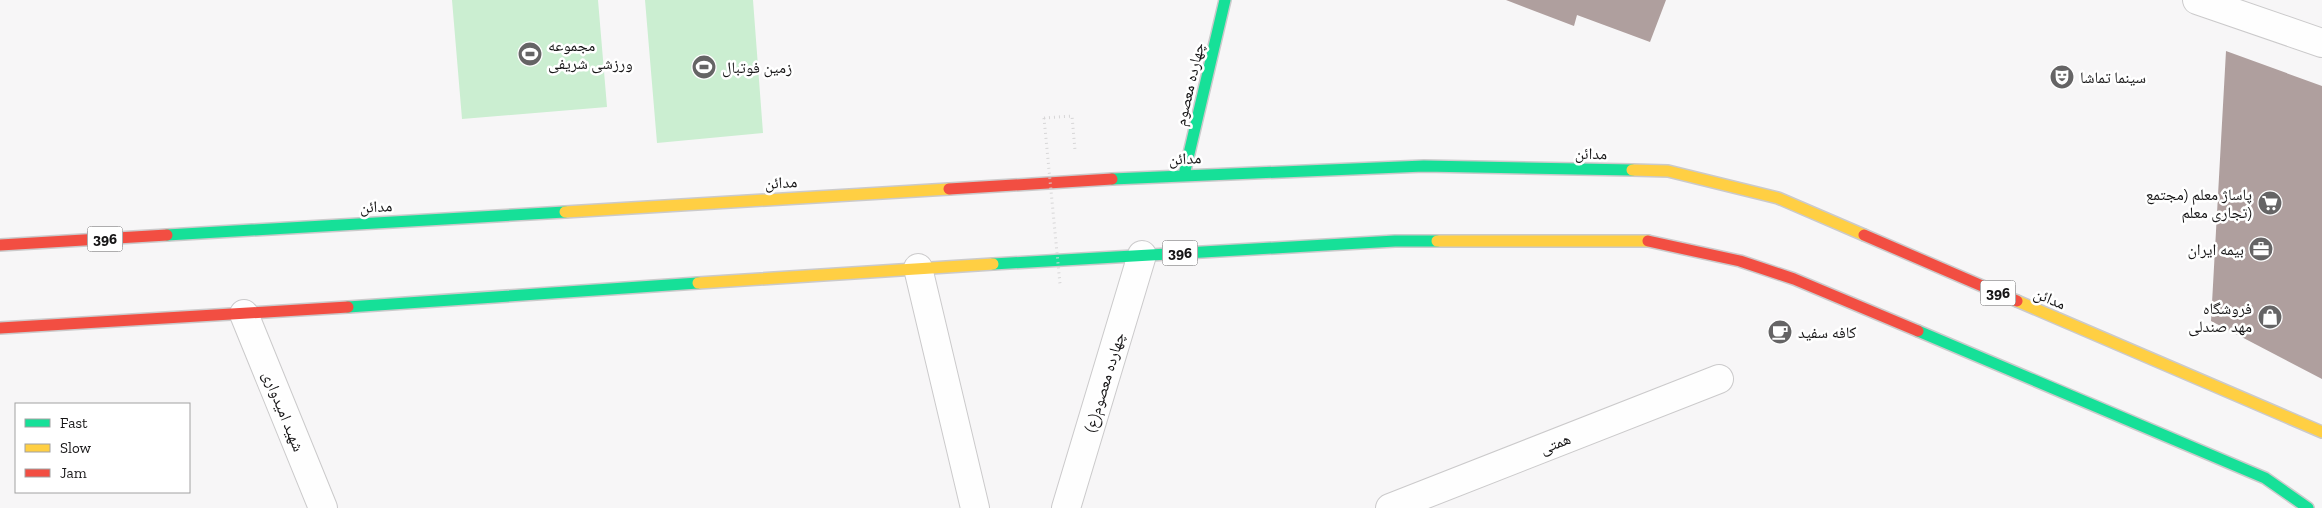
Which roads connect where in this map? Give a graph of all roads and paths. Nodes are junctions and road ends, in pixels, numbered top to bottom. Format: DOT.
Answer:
graph roads {
  1 [pos="1225,0"];
  2 [pos="2198,0"];
  3 [pos="2322,43"];
  4 [pos="1072,116"];
  5 [pos="1184,175"];
  6 [pos="0,244"];
  7 [pos="1142,255"];
  8 [pos="918,268"];
  9 [pos="1060,284"];
  10 [pos="244,314"];
  11 [pos="0,328"];
  12 [pos="1719,379"];
  13 [pos="2322,432"];
  14 [pos="323,508"];
  15 [pos="975,508"];
  16 [pos="1066,508"];
  17 [pos="1390,508"];
  18 [pos="2308,508"];
  1 -- 5 [label="main road, چهارده معصوم"];
  2 -- 3 [label="street"];
  4 -- 9 [label="path, bridge"];
  5 -- 6 [label="main road, مدائن / 396"];
  5 -- 13 [label="main road, مدائن / 396"];
  7 -- 8 [label="main road, 396"];
  7 -- 16 [label="street, چهارده معصوم(ع)"];
  7 -- 18 [label="main road, 396"];
  8 -- 10 [label="main road, 396"];
  8 -- 15 [label="street"];
  10 -- 11 [label="main road, 396"];
  10 -- 14 [label="street, شهيد امیدواری"];
  12 -- 17 [label="street, همتی"];
}
